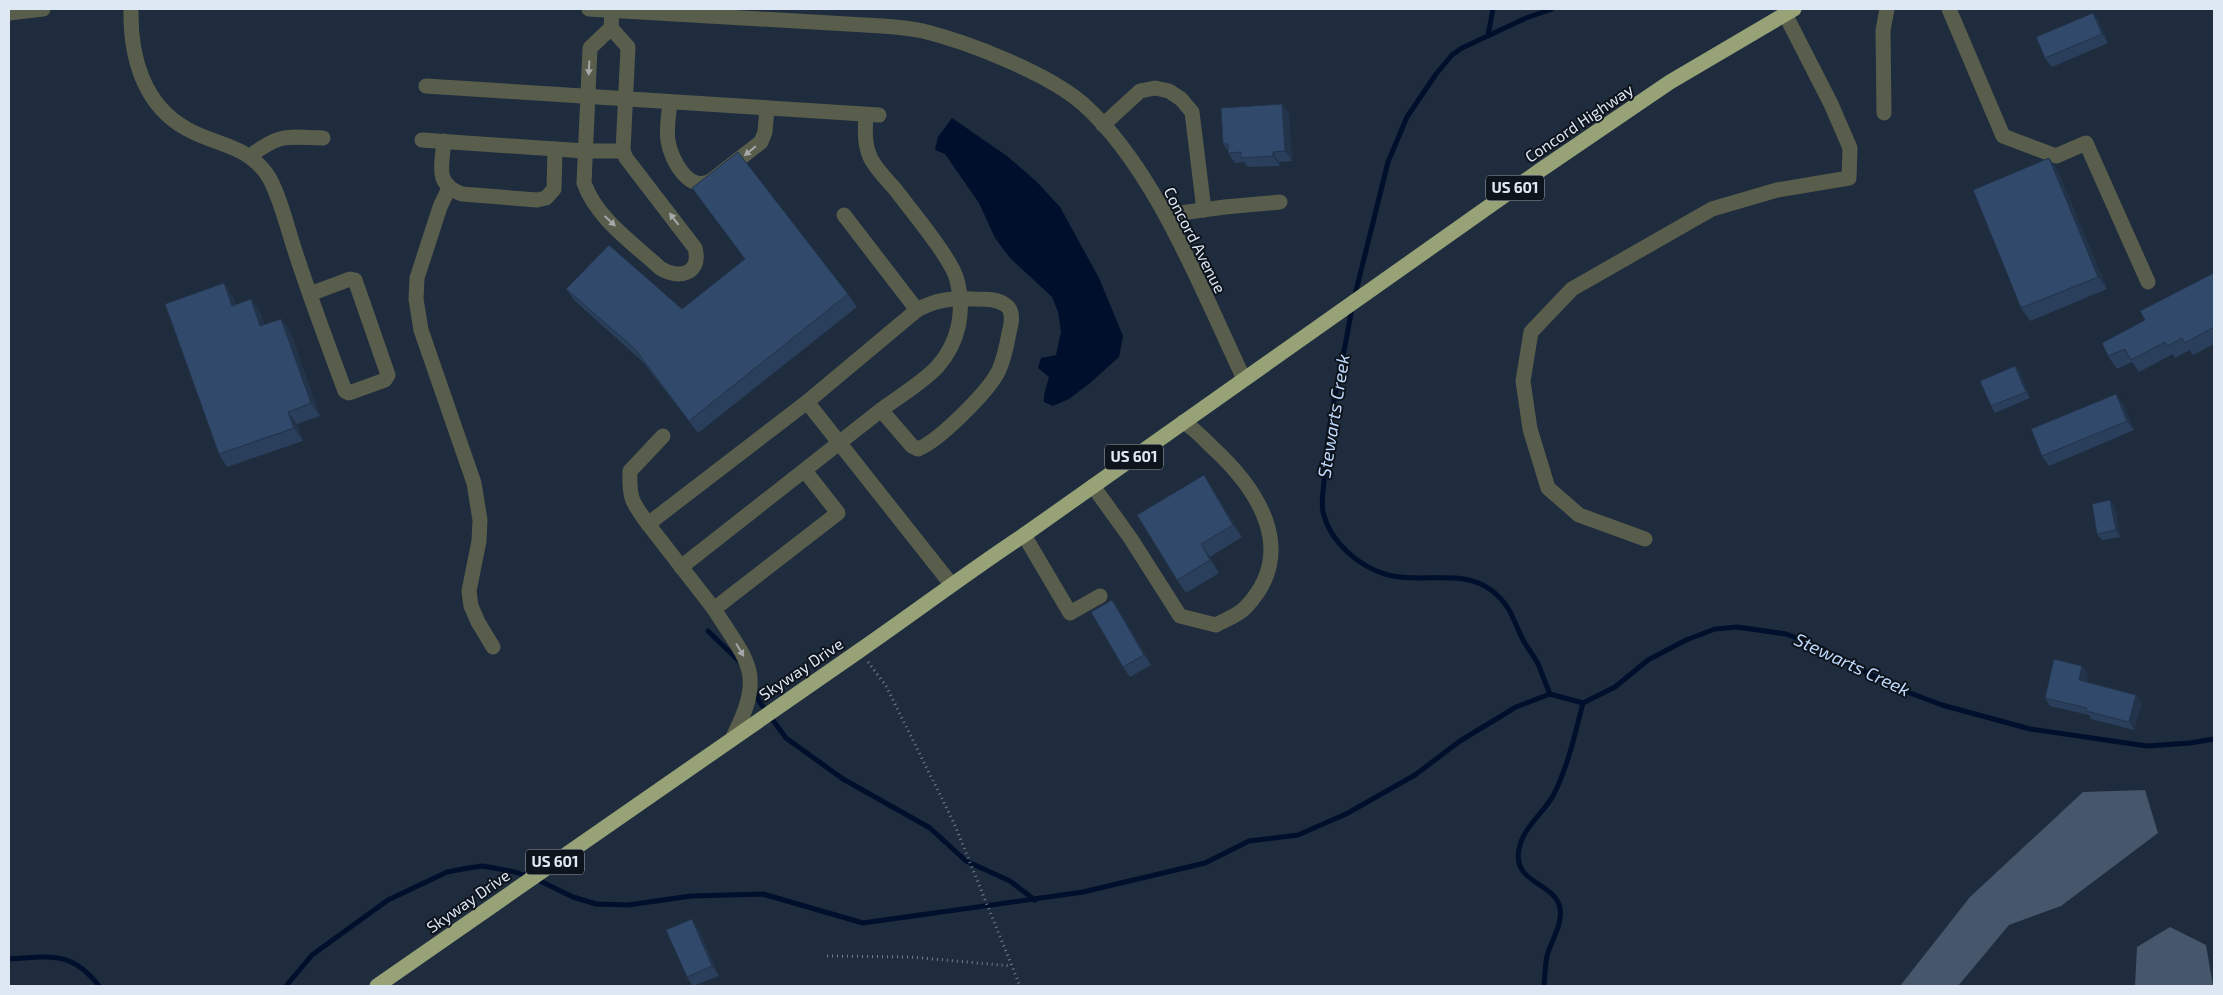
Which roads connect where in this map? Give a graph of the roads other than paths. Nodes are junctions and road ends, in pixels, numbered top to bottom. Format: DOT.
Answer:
graph roads {
  1 [pos="43,9"];
  2 [pos="131,9"];
  3 [pos="589,9"];
  4 [pos="603,9"];
  5 [pos="1887,9"];
  6 [pos="1949,9"];
  7 [pos="1789,12"];
  8 [pos="9,14"];
  9 [pos="610,28"];
  10 [pos="426,86"];
  11 [pos="588,97"];
  12 [pos="624,99"];
  13 [pos="670,102"];
  14 [pos="767,108"];
  15 [pos="1884,113"];
  16 [pos="1103,125"];
  17 [pos="323,138"];
  18 [pos="422,140"];
  19 [pos="444,141"];
  20 [pos="555,149"];
  21 [pos="585,151"];
  22 [pos="623,151"];
  23 [pos="250,156"];
  24 [pos="449,188"];
  25 [pos="1280,202"];
  26 [pos="1204,210"];
  27 [pos="844,215"];
  28 [pos="1166,215"];
  29 [pos="2148,282"];
  30 [pos="310,294"];
  31 [pos="959,298"];
  32 [pos="917,310"];
  33 [pos="1244,379"];
  34 [pos="807,402"];
  35 [pos="881,410"];
  36 [pos="1183,422"];
  37 [pos="663,436"];
  38 [pos="840,443"];
  39 [pos="805,471"];
  40 [pos="1093,486"];
  41 [pos="648,524"];
  42 [pos="1024,535"];
  43 [pos="1645,539"];
  44 [pos="681,567"];
  45 [pos="951,584"];
  46 [pos="1100,596"];
  47 [pos="714,609"];
  48 [pos="493,647"];
  49 [pos="733,737"];
  50 [pos="377,986"];
  1 -- 8 [label="street"];
  2 -- 23 [label="street"];
  3 -- 4 [label="street, Concord Avenue"];
  4 -- 9 [label="street"];
  4 -- 16 [label="street, Concord Avenue"];
  5 -- 15 [label="street"];
  6 -- 29 [label="street"];
  7 -- 33 [label="highway, Concord Highway / US 601"];
  7 -- 43 [label="street"];
  9 -- 11 [label="street, one-way"];
  9 -- 12 [label="street"];
  10 -- 11 [label="street"];
  11 -- 12 [label="street"];
  11 -- 21 [label="street"];
  12 -- 13 [label="street"];
  12 -- 22 [label="street"];
  13 -- 14 [label="street"];
  14 -- 13 [label="street, one-way"];
  14 -- 31 [label="street"];
  16 -- 26 [label="street"];
  16 -- 28 [label="street, Concord Avenue"];
  17 -- 23 [label="street"];
  18 -- 19 [label="street"];
  19 -- 20 [label="street"];
  19 -- 24 [label="street"];
  20 -- 21 [label="street"];
  20 -- 24 [label="street"];
  21 -- 22 [label="street"];
  21 -- 22 [label="street, one-way"];
  23 -- 30 [label="street"];
  24 -- 48 [label="street"];
  25 -- 26 [label="street"];
  26 -- 28 [label="street"];
  27 -- 32 [label="street"];
  28 -- 33 [label="street, Concord Avenue"];
  30 -- 30 [label="street"];
  31 -- 32 [label="street"];
  31 -- 35 [label="street"];
  31 -- 35 [label="street"];
  32 -- 34 [label="street"];
  33 -- 36 [label="highway, Skyway Drive / US 601"];
  34 -- 38 [label="street"];
  34 -- 41 [label="street"];
  35 -- 38 [label="street"];
  36 -- 40 [label="highway, Skyway Drive / US 601"];
  36 -- 40 [label="street"];
  37 -- 41 [label="street"];
  38 -- 39 [label="street"];
  38 -- 45 [label="street"];
  39 -- 44 [label="street"];
  39 -- 47 [label="street"];
  40 -- 42 [label="highway, Skyway Drive / US 601"];
  41 -- 44 [label="street"];
  42 -- 45 [label="highway, Skyway Drive / US 601"];
  42 -- 46 [label="street"];
  44 -- 47 [label="street"];
  45 -- 49 [label="highway, Skyway Drive / US 601"];
  47 -- 49 [label="street, one-way"];
  49 -- 50 [label="highway, Skyway Drive / US 601"];
}
